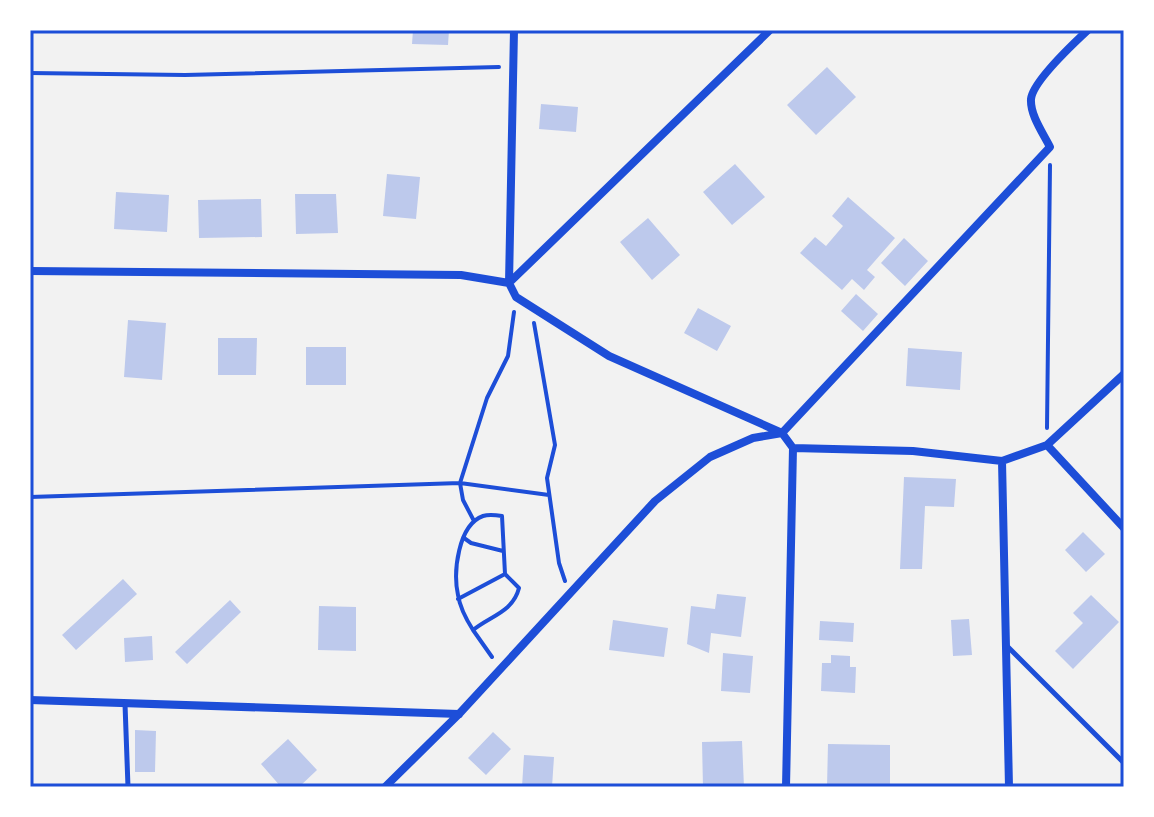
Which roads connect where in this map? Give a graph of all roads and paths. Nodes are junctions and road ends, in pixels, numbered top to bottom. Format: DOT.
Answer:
graph roads {
  1 [pos="514,30"];
  2 [pos="770,30"];
  3 [pos="1088,30"];
  4 [pos="512,67"];
  5 [pos="30,73"];
  6 [pos="1050,147"];
  7 [pos="30,271"];
  8 [pos="509,283"];
  9 [pos="516,297"];
  10 [pos="532,308"];
  11 [pos="1124,374"];
  12 [pos="782,433"];
  13 [pos="1047,445"];
  14 [pos="793,448"];
  15 [pos="1002,461"];
  16 [pos="460,483"];
  17 [pos="549,495"];
  18 [pos="30,497"];
  19 [pos="474,521"];
  20 [pos="1124,528"];
  21 [pos="464,538"];
  22 [pos="504,551"];
  23 [pos="505,574"];
  24 [pos="569,595"];
  25 [pos="458,599"];
  26 [pos="473,630"];
  27 [pos="1007,646"];
  28 [pos="492,657"];
  29 [pos="30,700"];
  30 [pos="125,704"];
  31 [pos="459,714"];
  32 [pos="1124,763"];
  33 [pos="128,787"];
  34 [pos="385,787"];
  35 [pos="786,787"];
  36 [pos="1009,787"];
  1 -- 4 [label="street"];
  2 -- 8 [label="street"];
  3 -- 6 [label="street"];
  4 -- 5 [label="path"];
  4 -- 8 [label="street"];
  6 -- 12 [label="street"];
  6 -- 13 [label="path"];
  7 -- 8 [label="street"];
  8 -- 9 [label="street"];
  9 -- 10 [label="street"];
  9 -- 16 [label="path"];
  10 -- 12 [label="street"];
  10 -- 17 [label="path"];
  11 -- 13 [label="street"];
  12 -- 14 [label="street"];
  12 -- 24 [label="street"];
  13 -- 15 [label="street"];
  13 -- 20 [label="street"];
  14 -- 15 [label="street"];
  14 -- 35 [label="street"];
  15 -- 27 [label="street"];
  16 -- 17 [label="path"];
  16 -- 18 [label="path"];
  16 -- 19 [label="path"];
  17 -- 24 [label="path"];
  19 -- 21 [label="path"];
  19 -- 22 [label="path"];
  21 -- 22 [label="path"];
  21 -- 25 [label="path"];
  22 -- 23 [label="path"];
  23 -- 25 [label="path"];
  23 -- 26 [label="path"];
  24 -- 31 [label="street"];
  25 -- 26 [label="path"];
  26 -- 28 [label="path"];
  27 -- 32 [label="lane"];
  27 -- 36 [label="street"];
  29 -- 30 [label="street"];
  30 -- 31 [label="street"];
  30 -- 33 [label="lane"];
  31 -- 34 [label="street"];
}
